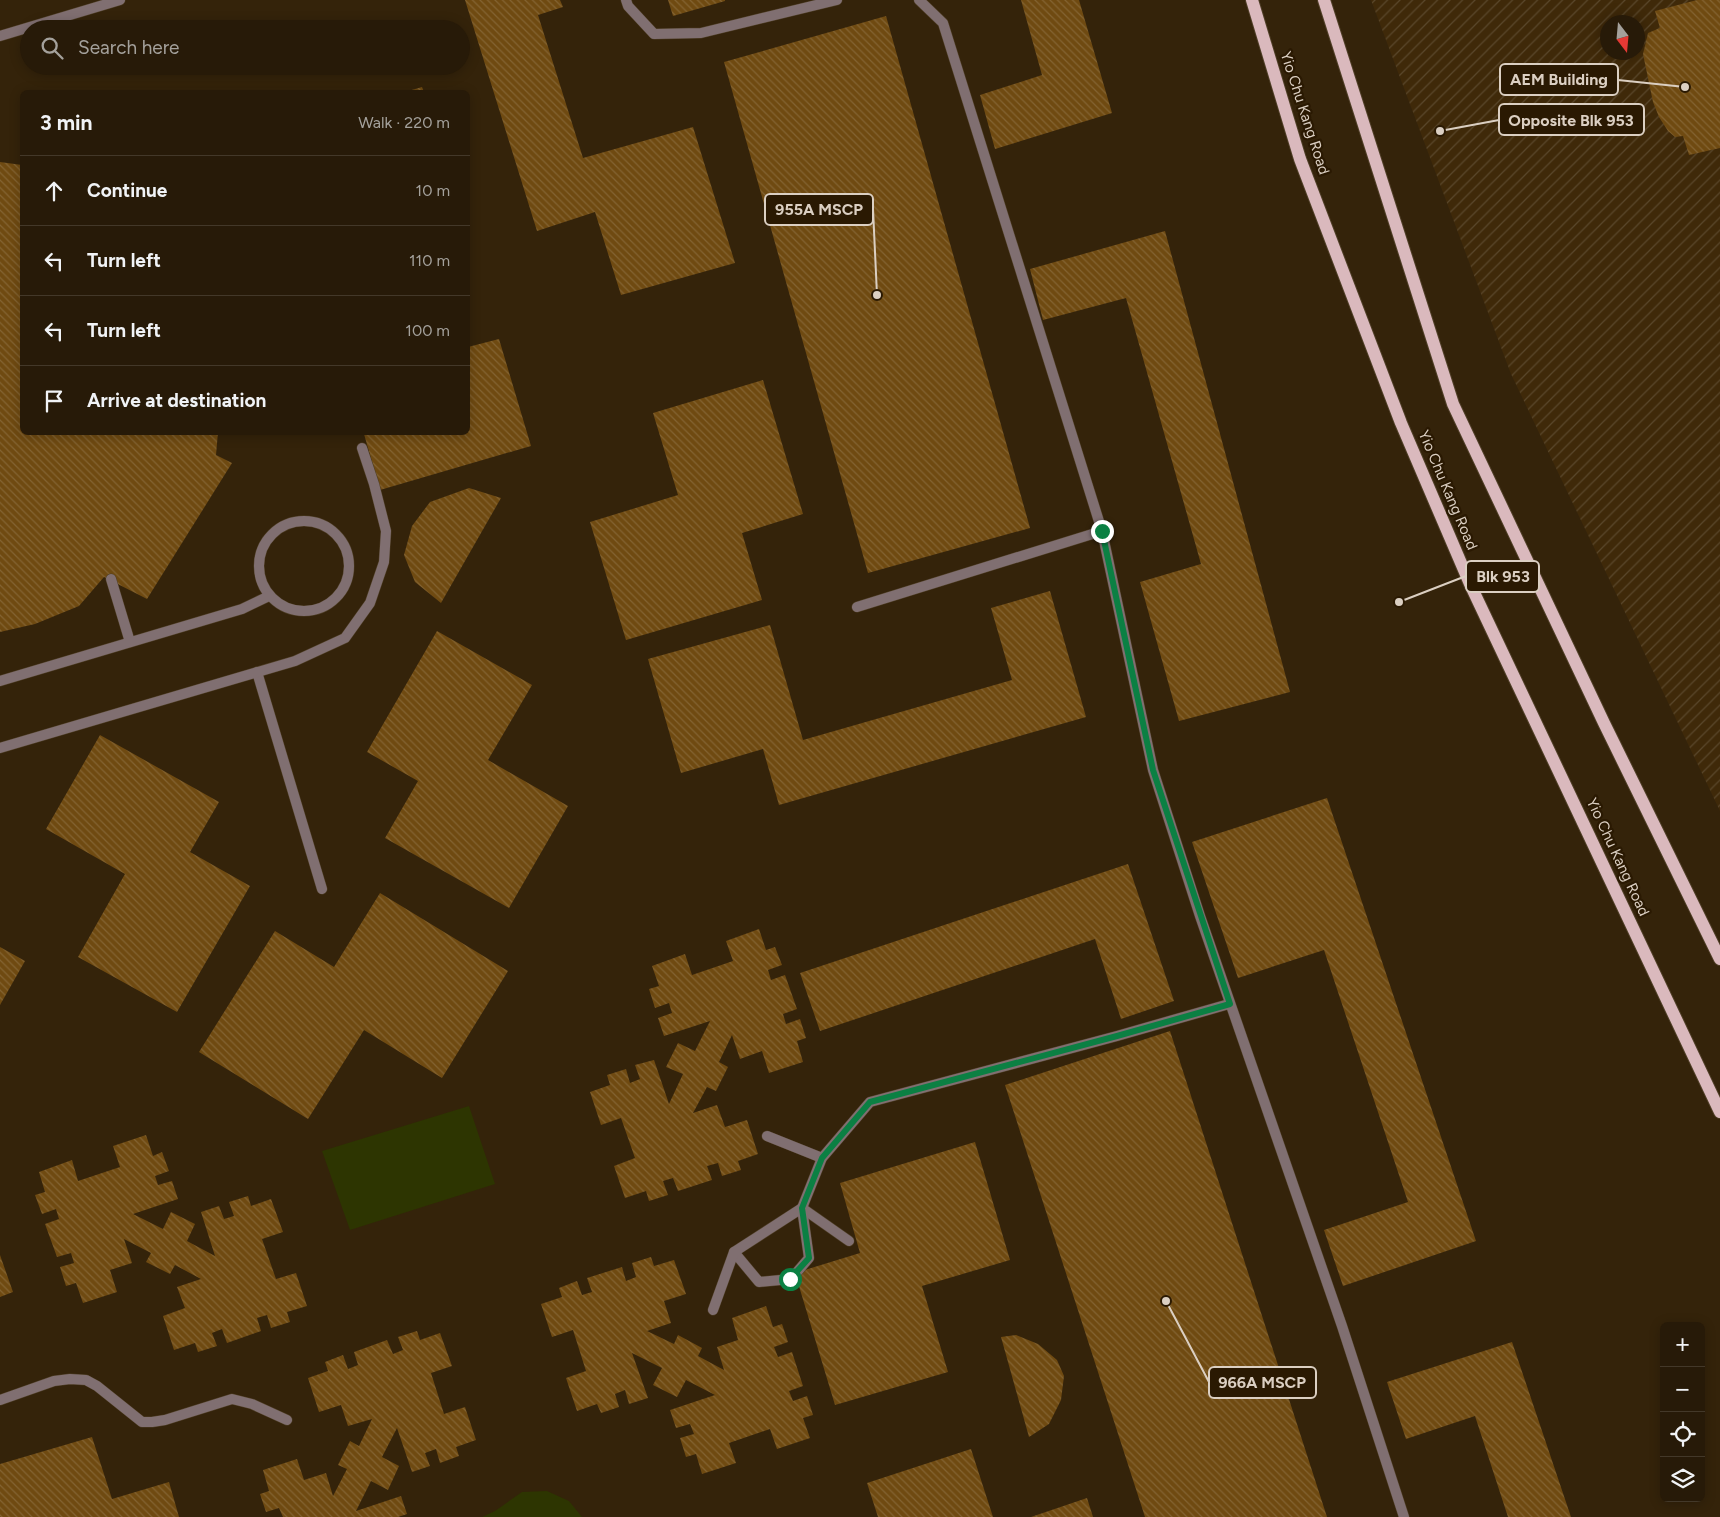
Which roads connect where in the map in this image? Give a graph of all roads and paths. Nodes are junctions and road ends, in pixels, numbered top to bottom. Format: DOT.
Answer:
graph roads {
  1 [pos="120,0"];
  2 [pos="626,0"];
  3 [pos="838,0"];
  4 [pos="919,0"];
  5 [pos="1252,0"];
  6 [pos="1324,0"];
  7 [pos="53,20"];
  8 [pos="20,30"];
  9 [pos="0,36"];
  10 [pos="362,448"];
  11 [pos="1102,531"];
  12 [pos="111,579"];
  13 [pos="269,596"];
  14 [pos="857,607"];
  15 [pos="130,642"];
  16 [pos="256,672"];
  17 [pos="0,681"];
  18 [pos="0,748"];
  19 [pos="322,889"];
  20 [pos="1720,959"];
  21 [pos="1230,1004"];
  22 [pos="1720,1112"];
  23 [pos="767,1136"];
  24 [pos="822,1158"];
  25 [pos="802,1208"];
  26 [pos="849,1241"];
  27 [pos="734,1252"];
  28 [pos="713,1310"];
  29 [pos="0,1400"];
  30 [pos="287,1420"];
  31 [pos="1404,1517"];
  1 -- 7 [label="street"];
  2 -- 3 [label="street"];
  4 -- 11 [label="street"];
  5 -- 22 [label="main road, Yio Chu Kang Road"];
  6 -- 20 [label="main road"];
  8 -- 9 [label="street"];
  10 -- 16 [label="street"];
  11 -- 14 [label="street"];
  11 -- 21 [label="street"];
  12 -- 15 [label="street"];
  13 -- 13 [label="street"];
  13 -- 15 [label="street"];
  15 -- 17 [label="street"];
  16 -- 18 [label="street"];
  16 -- 19 [label="street"];
  21 -- 24 [label="street"];
  21 -- 31 [label="street"];
  23 -- 24 [label="street"];
  24 -- 25 [label="street"];
  25 -- 26 [label="street"];
  25 -- 27 [label="street"];
  25 -- 27 [label="street"];
  27 -- 28 [label="street"];
  29 -- 30 [label="street"];
}
